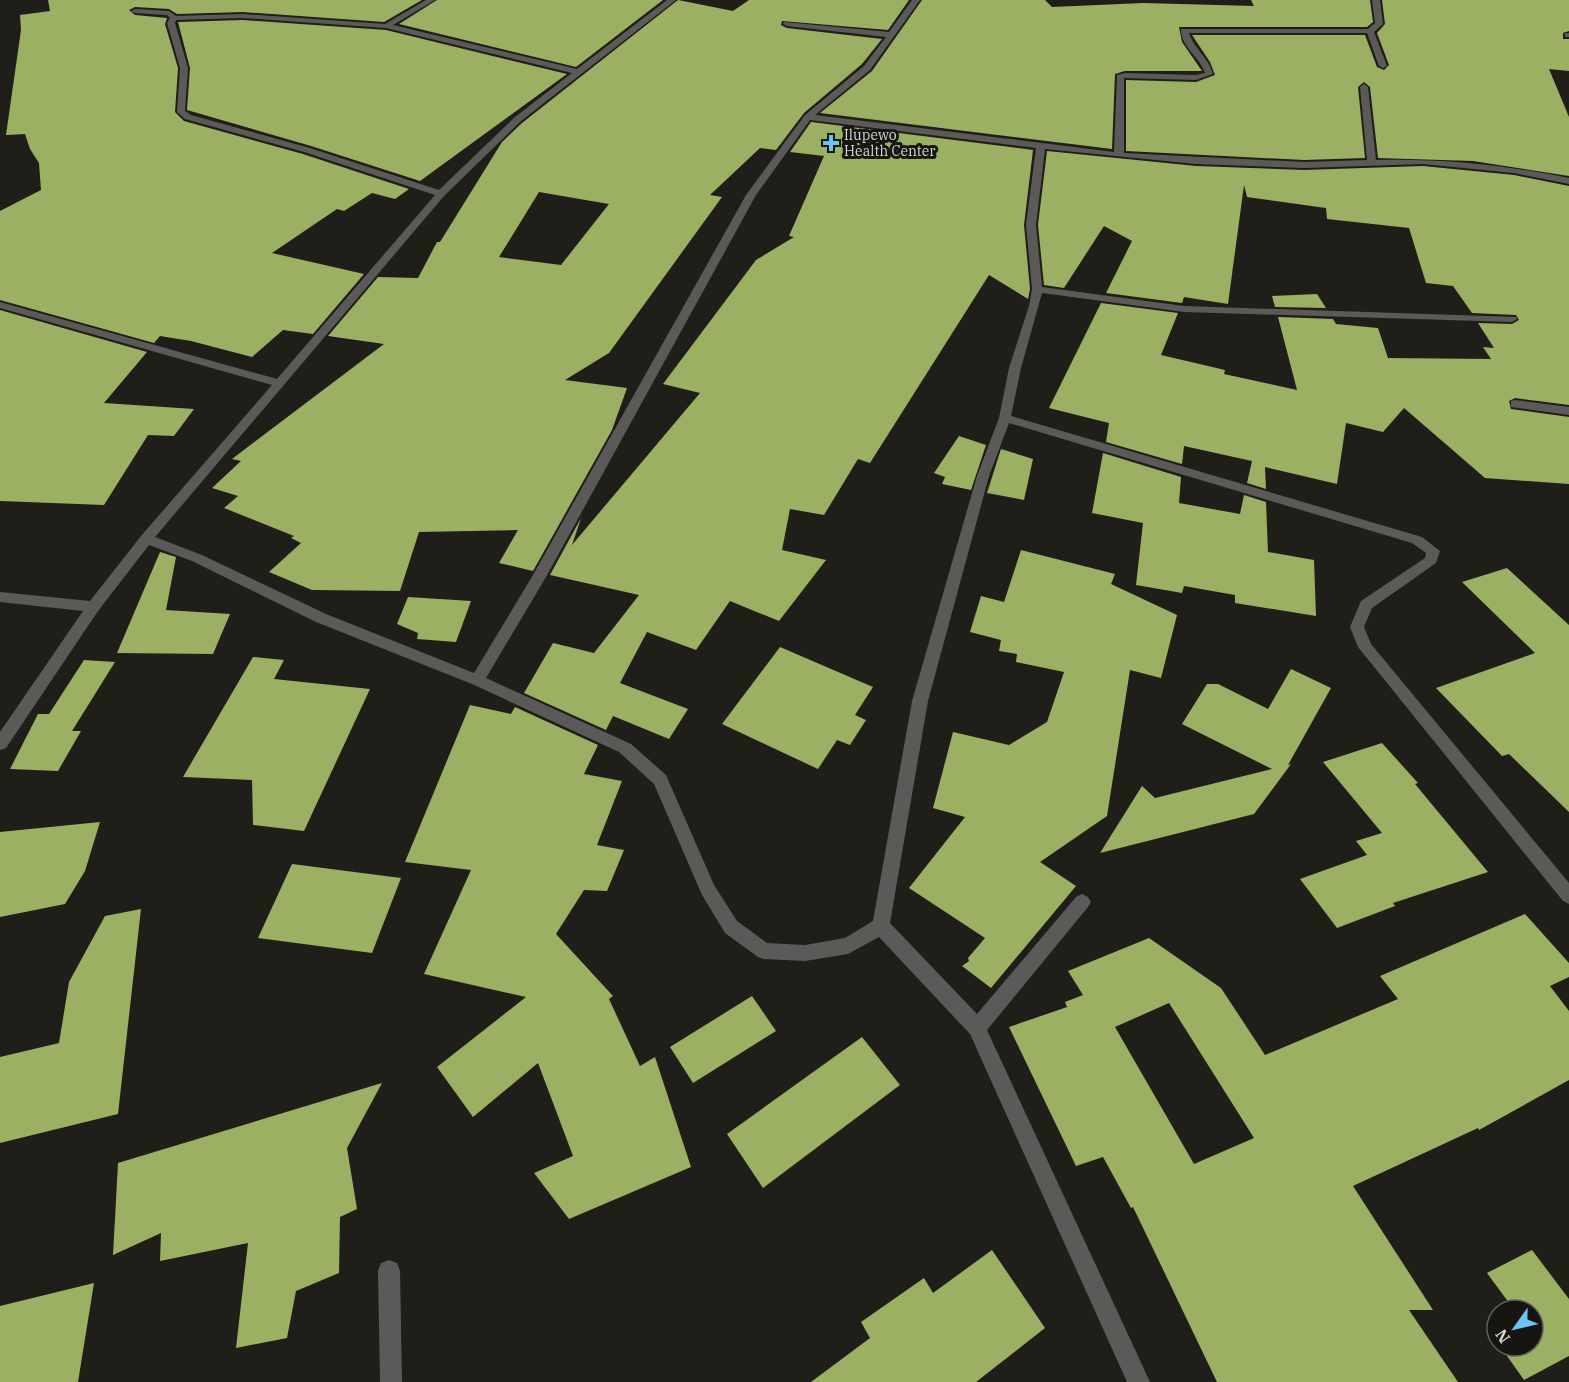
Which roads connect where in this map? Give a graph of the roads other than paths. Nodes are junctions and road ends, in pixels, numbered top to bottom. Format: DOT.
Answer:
graph roads {
  1 [pos="431,0"];
  2 [pos="672,0"];
  3 [pos="916,0"];
  4 [pos="1376,0"];
  5 [pos="135,11"];
  6 [pos="174,18"];
  7 [pos="787,24"];
  8 [pos="386,26"];
  9 [pos="1370,31"];
  10 [pos="891,35"];
  11 [pos="1383,66"];
  12 [pos="578,72"];
  13 [pos="1365,87"];
  14 [pos="808,117"];
  15 [pos="1041,147"];
  16 [pos="1119,155"];
  17 [pos="1372,164"];
  18 [pos="1569,181"];
  19 [pos="441,194"];
  20 [pos="1037,289"];
  21 [pos="0,305"];
  22 [pos="1512,319"];
  23 [pos="279,383"];
  24 [pos="1515,404"];
  25 [pos="1569,411"];
  26 [pos="1005,418"];
  27 [pos="146,539"];
  28 [pos="0,597"];
  29 [pos="93,606"];
  30 [pos="477,680"];
  31 [pos="0,744"];
  32 [pos="1569,896"];
  33 [pos="1082,902"];
  34 [pos="881,926"];
  35 [pos="977,1028"];
  36 [pos="388,1271"];
  37 [pos="391,1382"];
  38 [pos="1139,1382"];
  1 -- 8 [label="street"];
  2 -- 12 [label="street"];
  3 -- 10 [label="street"];
  4 -- 9 [label="street"];
  5 -- 6 [label="street"];
  6 -- 8 [label="street"];
  6 -- 19 [label="street"];
  7 -- 10 [label="street"];
  8 -- 12 [label="street"];
  9 -- 11 [label="street"];
  9 -- 16 [label="street"];
  10 -- 14 [label="street"];
  12 -- 19 [label="street"];
  13 -- 17 [label="street"];
  14 -- 15 [label="street"];
  14 -- 30 [label="street"];
  15 -- 16 [label="street"];
  15 -- 20 [label="street"];
  16 -- 17 [label="street"];
  17 -- 18 [label="street"];
  19 -- 23 [label="street"];
  20 -- 22 [label="street"];
  20 -- 26 [label="street"];
  21 -- 23 [label="street"];
  23 -- 27 [label="street"];
  24 -- 25 [label="street"];
  26 -- 32 [label="street"];
  26 -- 34 [label="street"];
  27 -- 29 [label="street"];
  27 -- 30 [label="street"];
  28 -- 29 [label="street"];
  29 -- 31 [label="street"];
  30 -- 34 [label="street"];
  33 -- 35 [label="street"];
  34 -- 35 [label="street"];
  35 -- 38 [label="street"];
  36 -- 37 [label="street"];
}
